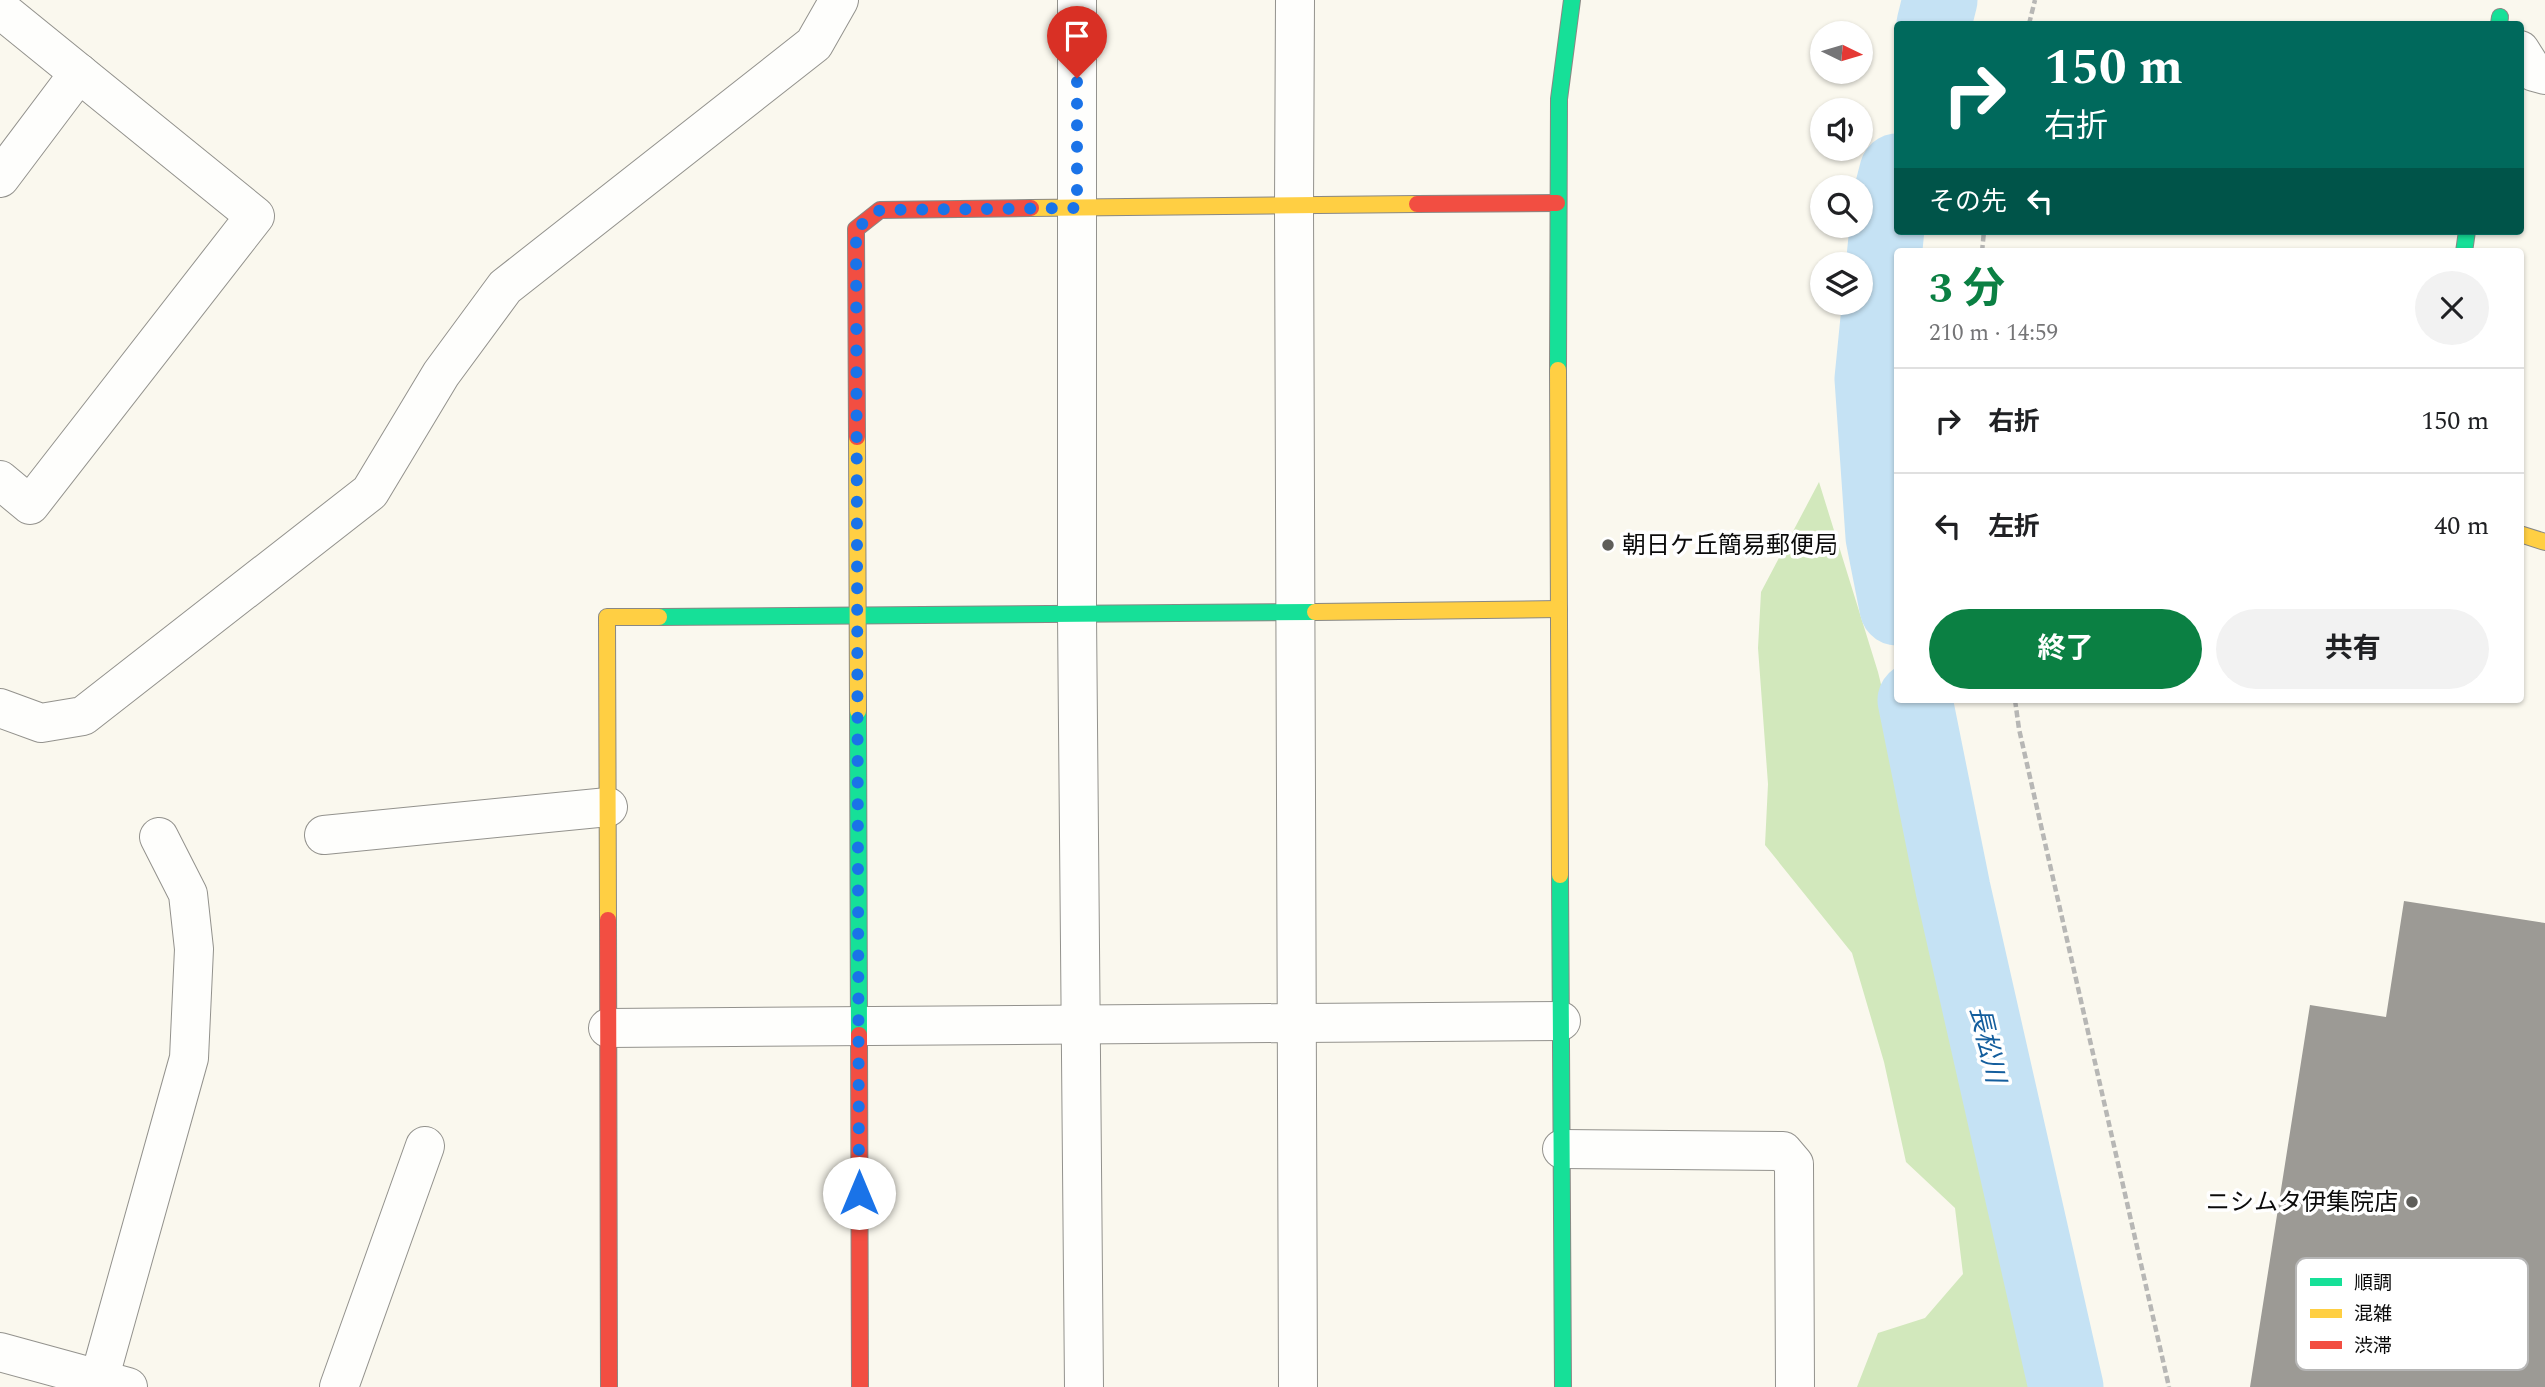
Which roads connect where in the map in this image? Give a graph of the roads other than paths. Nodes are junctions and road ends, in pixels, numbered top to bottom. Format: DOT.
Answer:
graph roads {
  1 [pos="839,0"];
  2 [pos="1077,0"];
  3 [pos="1295,0"];
  4 [pos="1572,0"];
  5 [pos="0,9"];
  6 [pos="2524,56"];
  7 [pos="79,73"];
  8 [pos="2545,75"];
  9 [pos="0,178"];
  10 [pos="1557,203"];
  11 [pos="1294,206"];
  12 [pos="1077,208"];
  13 [pos="0,480"];
  14 [pos="2524,535"];
  15 [pos="2545,542"];
  16 [pos="1559,610"];
  17 [pos="1295,612"];
  18 [pos="1077,615"];
  19 [pos="857,616"];
  20 [pos="0,708"];
  21 [pos="608,807"];
  22 [pos="324,835"];
  23 [pos="159,837"];
  24 [pos="1561,1021"];
  25 [pos="1297,1023"];
  26 [pos="1081,1025"];
  27 [pos="859,1026"];
  28 [pos="608,1028"];
  29 [pos="425,1146"];
  30 [pos="1562,1149"];
  31 [pos="0,1352"];
  32 [pos="108,1385"];
  33 [pos="339,1387"];
  34 [pos="609,1387"];
  35 [pos="860,1387"];
  36 [pos="1084,1387"];
  37 [pos="1298,1387"];
  38 [pos="1563,1387"];
  39 [pos="1795,1387"];
  1 -- 20 [label="street"];
  2 -- 12 [label="street"];
  3 -- 11 [label="street"];
  4 -- 10 [label="street"];
  5 -- 7 [label="street"];
  6 -- 8 [label="street"];
  7 -- 9 [label="street"];
  7 -- 13 [label="street"];
  10 -- 11 [label="street"];
  10 -- 16 [label="street"];
  11 -- 12 [label="street"];
  11 -- 17 [label="street"];
  12 -- 18 [label="street"];
  12 -- 19 [label="street"];
  14 -- 15 [label="street"];
  16 -- 17 [label="street"];
  16 -- 24 [label="street"];
  17 -- 18 [label="street"];
  17 -- 25 [label="street"];
  18 -- 19 [label="street"];
  18 -- 26 [label="street"];
  19 -- 21 [label="street"];
  19 -- 27 [label="street"];
  21 -- 22 [label="street"];
  21 -- 28 [label="street"];
  23 -- 32 [label="street"];
  24 -- 25 [label="street"];
  24 -- 30 [label="street"];
  25 -- 26 [label="street"];
  25 -- 37 [label="street"];
  26 -- 27 [label="street"];
  26 -- 36 [label="street"];
  27 -- 28 [label="street"];
  27 -- 35 [label="street"];
  28 -- 34 [label="street"];
  29 -- 33 [label="street"];
  30 -- 38 [label="street"];
  30 -- 39 [label="street"];
  31 -- 32 [label="street"];
}
